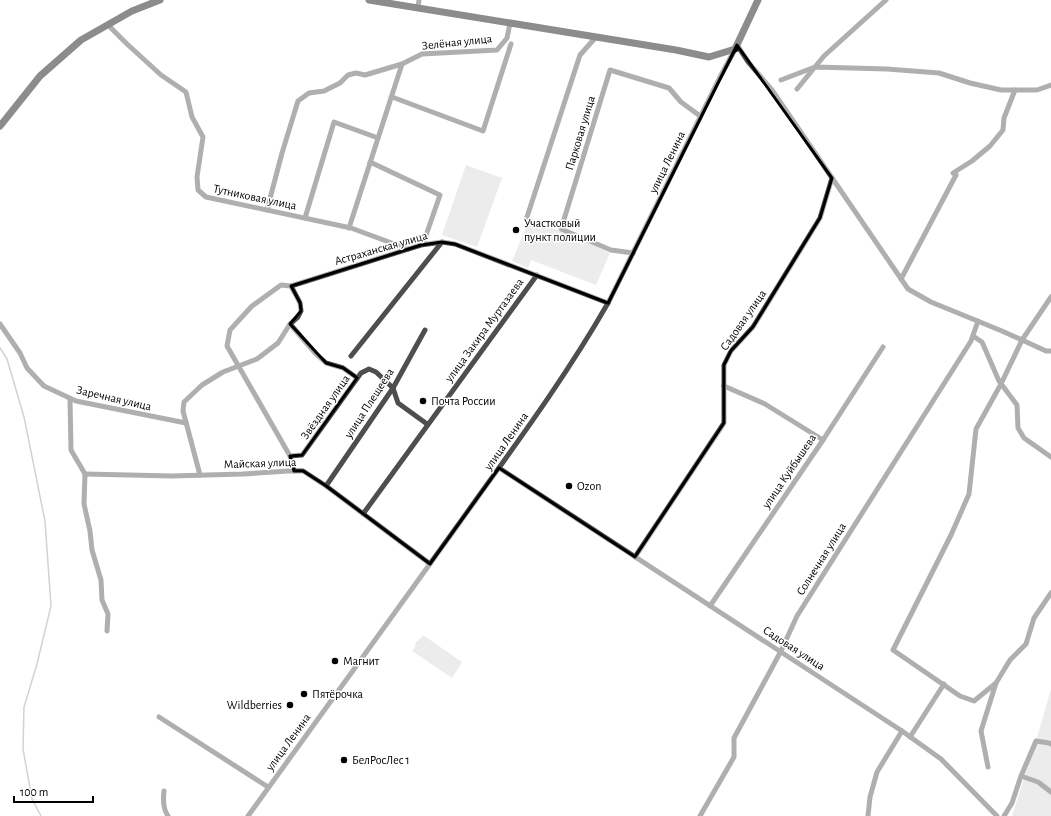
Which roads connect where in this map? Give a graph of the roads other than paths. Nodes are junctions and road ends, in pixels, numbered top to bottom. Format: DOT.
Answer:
graph roads {
  1 [pos="145,0"];
  2 [pos="160,0"];
  3 [pos="369,0"];
  4 [pos="758,0"];
  5 [pos="886,0"];
  6 [pos="419,4"];
  7 [pos="132,11"];
  8 [pos="109,23"];
  9 [pos="510,23"];
  10 [pos="596,37"];
  11 [pos="511,44"];
  12 [pos="736,47"];
  13 [pos="402,64"];
  14 [pos="815,67"];
  15 [pos="781,80"];
  16 [pos="1051,85"];
  17 [pos="797,89"];
  18 [pos="1015,90"];
  19 [pos="392,97"];
  20 [pos="700,116"];
  21 [pos="0,126"];
  22 [pos="378,138"];
  23 [pos="370,162"];
  24 [pos="832,178"];
  25 [pos="267,210"];
  26 [pos="527,217"];
  27 [pos="305,218"];
  28 [pos="349,228"];
  29 [pos="442,242"];
  30 [pos="423,244"];
  31 [pos="408,249"];
  32 [pos="633,253"];
  33 [pos="537,275"];
  34 [pos="901,279"];
  35 [pos="291,286"];
  36 [pos="1051,297"];
  37 [pos="608,303"];
  38 [pos="978,321"];
  39 [pos="0,324"];
  40 [pos="290,324"];
  41 [pos="425,330"];
  42 [pos="973,336"];
  43 [pos="1022,340"];
  44 [pos="883,347"];
  45 [pos="1049,352"];
  46 [pos="351,356"];
  47 [pos="238,366"];
  48 [pos="357,378"];
  49 [pos="1002,384"];
  50 [pos="724,386"];
  51 [pos="393,388"];
  52 [pos="70,399"];
  53 [pos="186,423"];
  54 [pos="427,424"];
  55 [pos="823,440"];
  56 [pos="290,456"];
  57 [pos="1051,457"];
  58 [pos="499,468"];
  59 [pos="294,471"];
  60 [pos="85,474"];
  61 [pos="200,475"];
  62 [pos="326,486"];
  63 [pos="363,514"];
  64 [pos="635,557"];
  65 [pos="430,564"];
  66 [pos="1051,593"];
  67 [pos="710,606"];
  68 [pos="108,631"];
  69 [pos="781,651"];
  70 [pos="996,683"];
  71 [pos="944,684"];
  72 [pos="159,716"];
  73 [pos="902,731"];
  74 [pos="910,737"];
  75 [pos="1051,744"];
  76 [pos="988,767"];
  77 [pos="1021,776"];
  78 [pos="268,787"];
  79 [pos="164,791"];
  80 [pos="1051,792"];
  81 [pos="992,814"];
  82 [pos="168,816"];
  83 [pos="248,816"];
  84 [pos="700,816"];
  85 [pos="868,816"];
  86 [pos="997,816"];
  87 [pos="1004,816"];
  1 -- 7 [label="main road"];
  2 -- 7 [label="main road"];
  3 -- 6 [label="main road"];
  4 -- 12 [label="main road"];
  5 -- 14 [label="street"];
  6 -- 9 [label="main road"];
  7 -- 8 [label="main road"];
  8 -- 21 [label="main road"];
  8 -- 25 [label="street, Тутниковая улица"];
  9 -- 10 [label="main road"];
  9 -- 13 [label="street, Зелёная улица"];
  10 -- 12 [label="main road"];
  10 -- 26 [label="street, Парковая улица"];
  11 -- 19 [label="street"];
  12 -- 20 [label="street, улица Ленина"];
  12 -- 24 [label="street"];
  13 -- 19 [label="street"];
  13 -- 25 [label="street, Зелёная улица"];
  14 -- 15 [label="street"];
  14 -- 17 [label="street"];
  14 -- 18 [label="street"];
  16 -- 18 [label="street"];
  18 -- 34 [label="street"];
  19 -- 22 [label="street"];
  20 -- 32 [label="street, улица Ленина"];
  20 -- 32 [label="street, Парковая улица"];
  22 -- 23 [label="street"];
  22 -- 27 [label="street"];
  23 -- 28 [label="street"];
  23 -- 30 [label="street"];
  24 -- 34 [label="street"];
  24 -- 50 [label="street, Садовая улица"];
  25 -- 27 [label="street, Тутниковая улица"];
  27 -- 28 [label="street, Тутниковая улица"];
  28 -- 31 [label="street, Тутниковая улица"];
  29 -- 30 [label="street, Астраханская улица"];
  29 -- 33 [label="street, Астраханская улица"];
  29 -- 46 [label="street"];
  30 -- 31 [label="street, Астраханская улица"];
  31 -- 35 [label="street, Астраханская улица"];
  32 -- 37 [label="street, улица Ленина"];
  33 -- 37 [label="street, Астраханская улица"];
  33 -- 54 [label="street, улица Закира Муртазаева"];
  34 -- 38 [label="street"];
  35 -- 40 [label="street"];
  35 -- 47 [label="street, Астраханская улица"];
  36 -- 43 [label="street"];
  37 -- 58 [label="street, улица Ленина"];
  38 -- 42 [label="street, Солнечная улица"];
  38 -- 43 [label="street"];
  39 -- 52 [label="street, Заречная улица"];
  40 -- 47 [label="street"];
  40 -- 48 [label="street"];
  41 -- 51 [label="street, улица Плещеева"];
  42 -- 49 [label="street"];
  42 -- 69 [label="street, Солнечная улица"];
  43 -- 45 [label="street"];
  43 -- 49 [label="street"];
  44 -- 55 [label="street, улица Куйбышева"];
  47 -- 53 [label="street"];
  47 -- 56 [label="street, Астраханская улица"];
  48 -- 51 [label="street, Звёздная улица"];
  48 -- 56 [label="street, Звёздная улица"];
  49 -- 57 [label="street"];
  49 -- 71 [label="street"];
  50 -- 55 [label="street"];
  50 -- 64 [label="street, Садовая улица"];
  51 -- 54 [label="street"];
  51 -- 62 [label="street, улица Плещеева"];
  52 -- 53 [label="street, Заречная улица"];
  52 -- 60 [label="street"];
  53 -- 61 [label="street"];
  54 -- 63 [label="street, улица Закира Муртазаева"];
  55 -- 67 [label="street, улица Куйбышева"];
  56 -- 59 [label="street, Астраханская улица"];
  58 -- 64 [label="street, Садовая улица"];
  58 -- 65 [label="street, улица Ленина"];
  59 -- 61 [label="street, Майская улица"];
  59 -- 62 [label="street, Майская улица"];
  60 -- 61 [label="street, Майская улица"];
  60 -- 68 [label="street"];
  62 -- 63 [label="street, Майская улица"];
  63 -- 65 [label="street, Майская улица"];
  64 -- 67 [label="street, Садовая улица"];
  65 -- 78 [label="street, улица Ленина"];
  66 -- 70 [label="street"];
  67 -- 69 [label="street, Садовая улица"];
  69 -- 73 [label="street, Садовая улица"];
  69 -- 84 [label="street, Солнечная улица"];
  70 -- 71 [label="street"];
  70 -- 76 [label="street"];
  71 -- 74 [label="street"];
  72 -- 78 [label="street"];
  73 -- 74 [label="street, Садовая улица"];
  73 -- 85 [label="street"];
  74 -- 81 [label="street, Садовая улица"];
  75 -- 77 [label="street"];
  77 -- 80 [label="street"];
  77 -- 87 [label="street"];
  78 -- 83 [label="street, улица Ленина"];
  79 -- 82 [label="street"];
  81 -- 86 [label="street, Садовая улица"];
}
